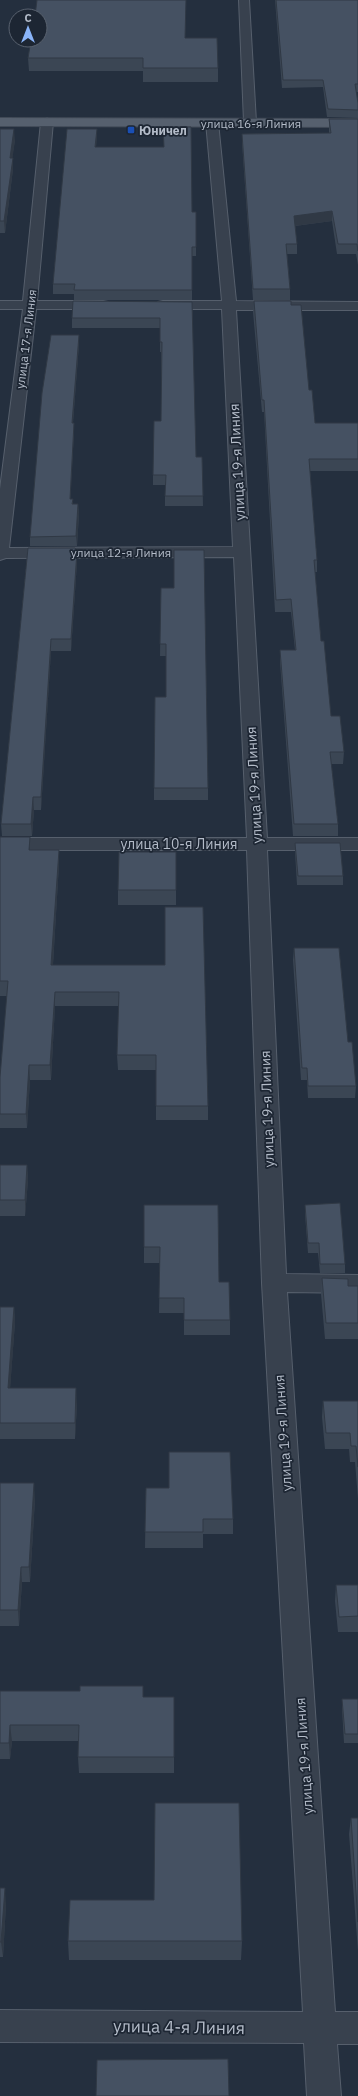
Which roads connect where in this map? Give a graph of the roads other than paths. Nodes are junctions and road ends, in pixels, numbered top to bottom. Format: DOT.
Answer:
graph roads {
  1 [pos="244,0"];
  2 [pos="0,122"];
  3 [pos="47,122"];
  4 [pos="212,122"];
  5 [pos="250,122"];
  6 [pos="358,123"];
  7 [pos="0,305"];
  8 [pos="30,305"];
  9 [pos="118,305"];
  10 [pos="150,305"];
  11 [pos="229,305"];
  12 [pos="358,306"];
  13 [pos="241,552"];
  14 [pos="0,554"];
  15 [pos="0,844"];
  16 [pos="257,844"];
  17 [pos="358,844"];
  18 [pos="274,1283"];
  19 [pos="358,1284"];
  20 [pos="0,2026"];
  21 [pos="358,2028"];
  22 [pos="320,2029"];
  23 [pos="324,2096"];
  1 -- 5 [label="street"];
  2 -- 3 [label="main road, улица 16-я Линия"];
  3 -- 4 [label="main road, улица 16-я Линия"];
  3 -- 8 [label="street, улица 17-я Линия"];
  4 -- 5 [label="main road, улица 16-я Линия"];
  4 -- 11 [label="street, улица 19-я Линия"];
  5 -- 6 [label="main road, улица 16-я Линия"];
  7 -- 8 [label="street"];
  8 -- 9 [label="street"];
  8 -- 14 [label="street, улица 17-я Линия"];
  10 -- 11 [label="street"];
  11 -- 12 [label="street"];
  11 -- 13 [label="street, улица 19-я Линия"];
  13 -- 14 [label="street, улица 12-я Линия"];
  13 -- 16 [label="street, улица 19-я Линия"];
  15 -- 16 [label="street, улица 10-я Линия"];
  16 -- 17 [label="street, улица 10-я Линия"];
  16 -- 18 [label="street, улица 19-я Линия"];
  18 -- 19 [label="street"];
  18 -- 22 [label="street, улица 19-я Линия"];
  20 -- 22 [label="street, улица 4-я Линия"];
  21 -- 22 [label="street, улица 4-я Линия"];
  22 -- 23 [label="street, улица 19-я Линия"];
}
